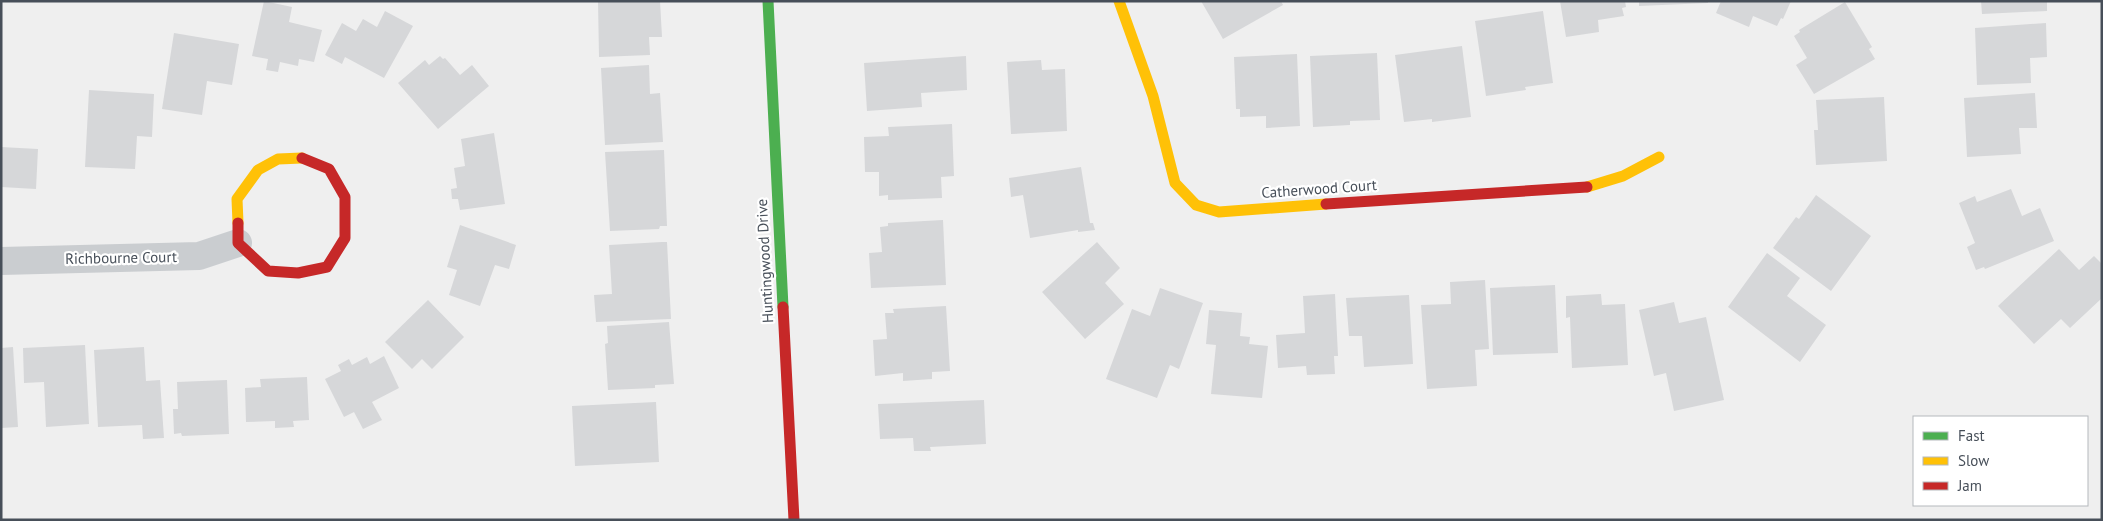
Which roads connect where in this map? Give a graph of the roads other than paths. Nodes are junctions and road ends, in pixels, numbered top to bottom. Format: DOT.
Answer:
graph roads {
  1 [pos="768,1"];
  2 [pos="1119,1"];
  3 [pos="1659,157"];
  4 [pos="238,243"];
  5 [pos="1,261"];
  6 [pos="794,520"];
  1 -- 6 [label="street, Huntingwood Drive"];
  2 -- 3 [label="street, Catherwood Court"];
  4 -- 4 [label="street"];
  4 -- 5 [label="street, Richbourne Court"];
}
